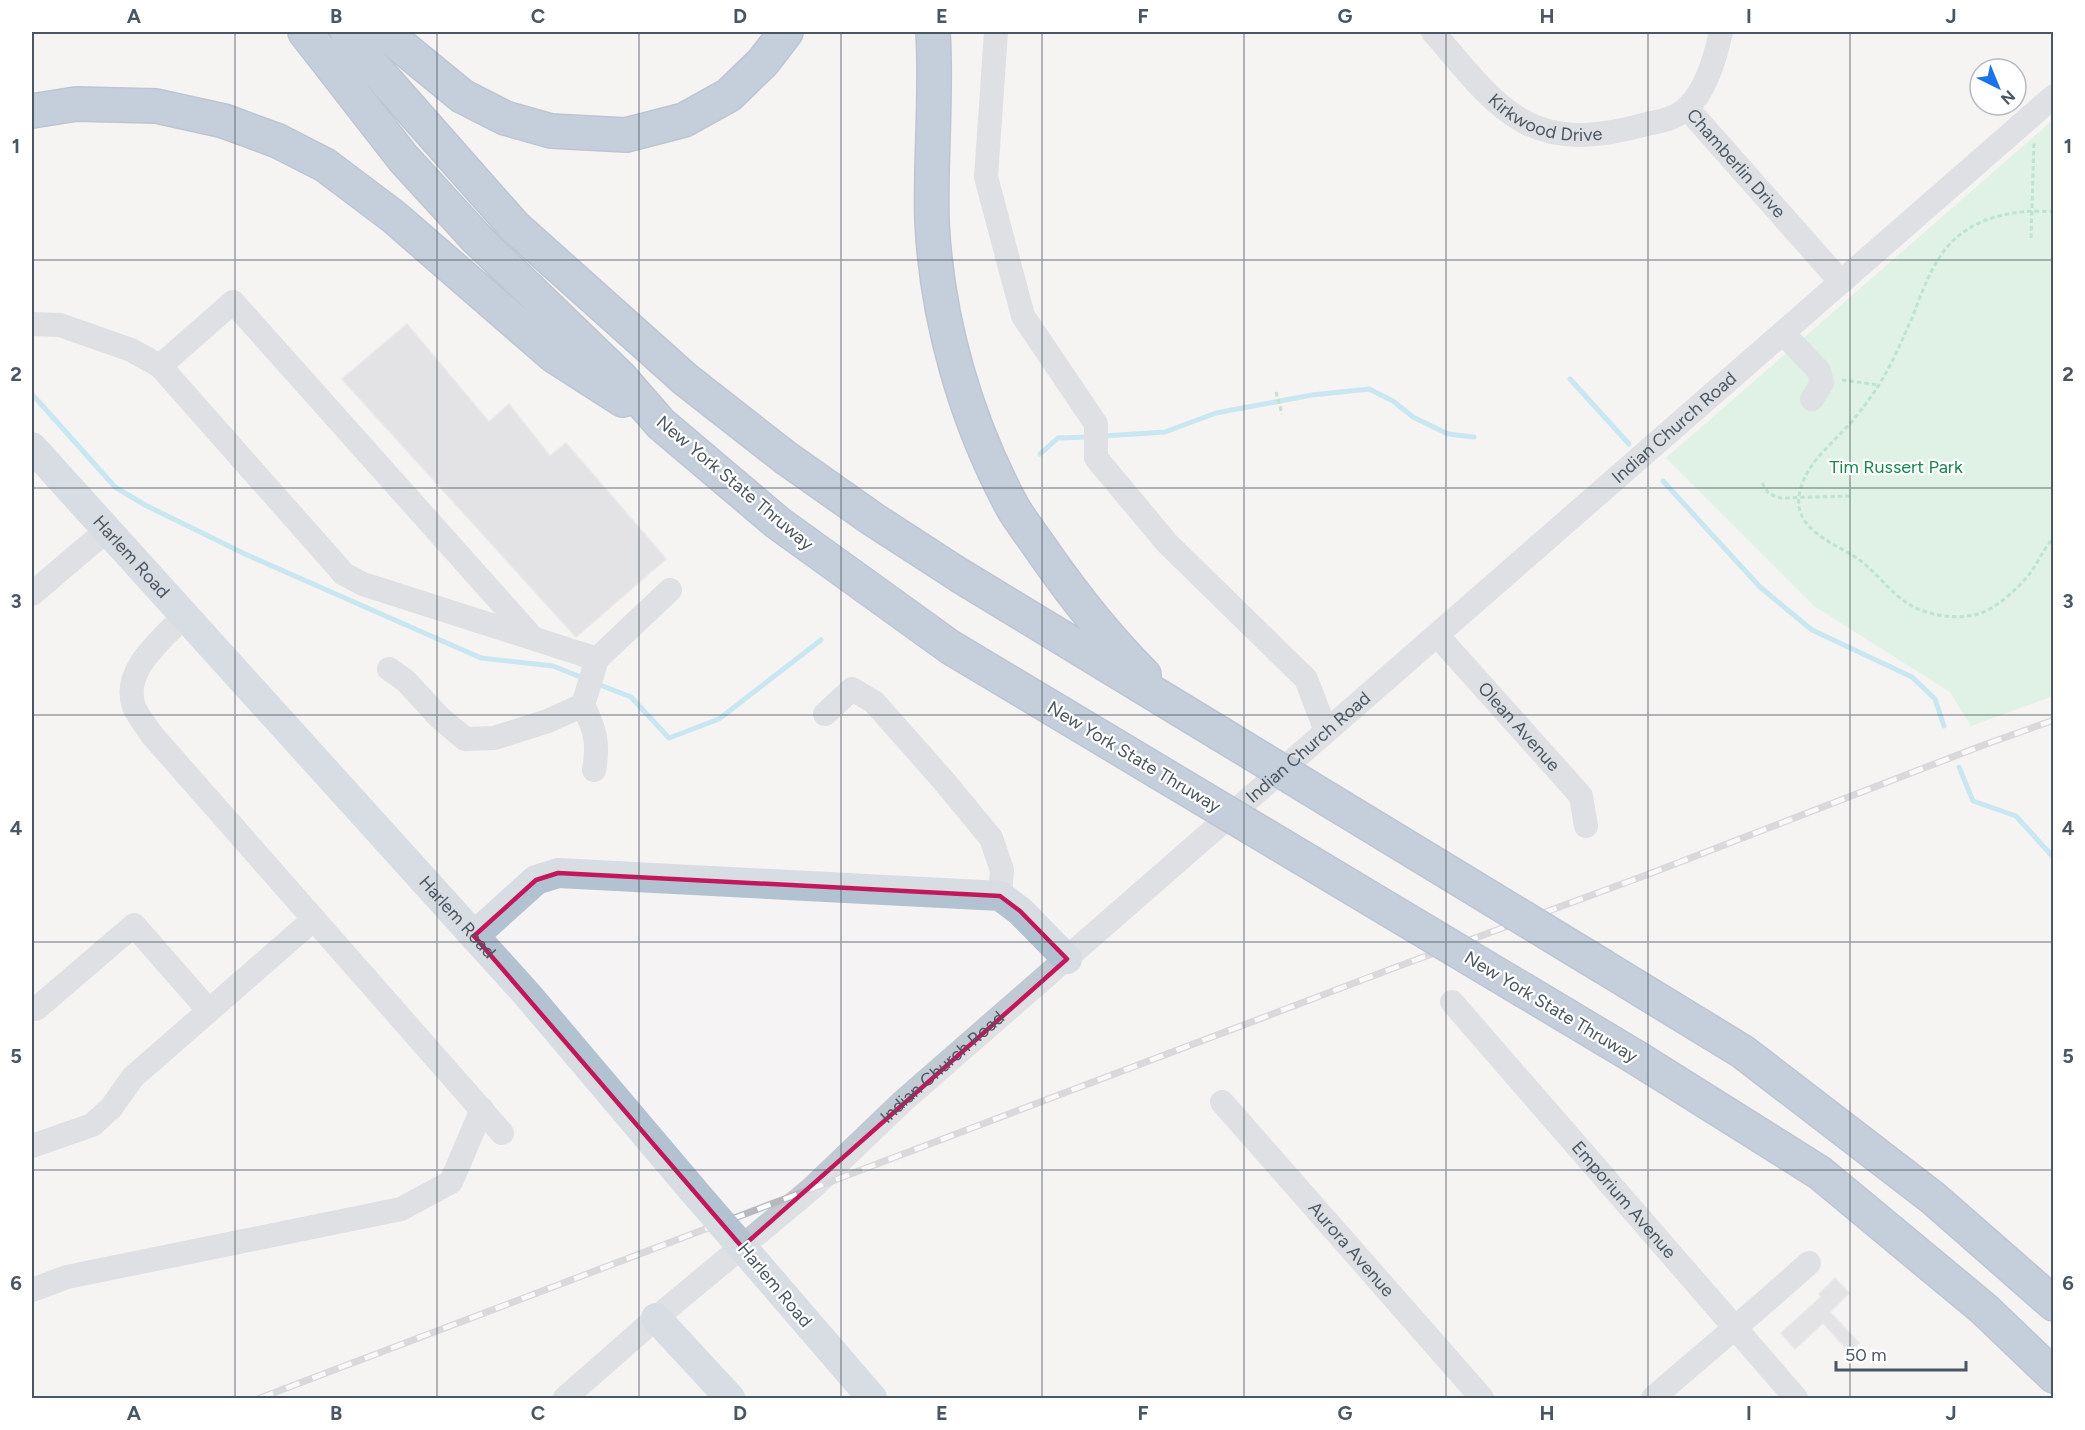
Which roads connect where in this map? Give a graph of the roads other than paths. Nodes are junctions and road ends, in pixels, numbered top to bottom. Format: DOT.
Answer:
graph roads {
  1 [pos="305,32"];
  2 [pos="347,32"];
  3 [pos="384,32"];
  4 [pos="786,32"];
  5 [pos="933,32"];
  6 [pos="996,32"];
  7 [pos="1432,32"];
  8 [pos="1721,32"];
  9 [pos="2054,96"];
  10 [pos="1687,108"];
  11 [pos="32,111"];
  12 [pos="1841,282"];
  13 [pos="32,324"];
  14 [pos="1782,333"];
  15 [pos="160,366"];
  16 [pos="1817,391"];
  17 [pos="661,424"];
  18 [pos="32,447"];
  19 [pos="106,530"];
  20 [pos="670,590"];
  21 [pos="32,594"];
  22 [pos="184,616"];
  23 [pos="1437,635"];
  24 [pos="534,639"];
  25 [pos="597,659"];
  26 [pos="389,669"];
  27 [pos="582,705"];
  28 [pos="1175,705"];
  29 [pos="825,714"];
  30 [pos="1326,731"];
  31 [pos="594,770"];
  32 [pos="1587,826"];
  33 [pos="1000,896"];
  34 [pos="314,920"];
  35 [pos="474,936"];
  36 [pos="1067,959"];
  37 [pos="1452,1002"];
  38 [pos="32,1009"];
  39 [pos="209,1011"];
  40 [pos="1222,1102"];
  41 [pos="482,1109"];
  42 [pos="502,1133"];
  43 [pos="32,1146"];
  44 [pos="1809,1263"];
  45 [pos="32,1290"];
  46 [pos="2054,1304"];
  47 [pos="656,1318"];
  48 [pos="1734,1327"];
  49 [pos="2054,1376"];
  50 [pos="565,1398"];
  51 [pos="730,1398"];
  52 [pos="872,1398"];
  53 [pos="1482,1398"];
  54 [pos="1653,1398"];
  55 [pos="1796,1398"];
  1 -- 17 [label="highway, New York State Thruway"];
  2 -- 28 [label="highway"];
  3 -- 4 [label="highway"];
  5 -- 28 [label="highway"];
  6 -- 30 [label="street"];
  7 -- 10 [label="street, Kirkwood Drive"];
  8 -- 10 [label="street, Chamberlin Drive"];
  9 -- 12 [label="street, Indian Church Road"];
  10 -- 12 [label="street, Chamberlin Drive"];
  11 -- 17 [label="highway"];
  12 -- 14 [label="street, Indian Church Road"];
  13 -- 15 [label="street"];
  14 -- 16 [label="street"];
  14 -- 23 [label="street, Indian Church Road"];
  15 -- 24 [label="street"];
  15 -- 24 [label="street"];
  17 -- 49 [label="highway, New York State Thruway, bridge"];
  18 -- 19 [label="main road, Harlem Road"];
  19 -- 21 [label="street"];
  19 -- 22 [label="main road, Harlem Road"];
  20 -- 25 [label="street"];
  22 -- 34 [label="street"];
  22 -- 35 [label="main road, Harlem Road"];
  23 -- 30 [label="street, Indian Church Road"];
  23 -- 32 [label="street, Olean Avenue"];
  24 -- 25 [label="street"];
  25 -- 27 [label="street"];
  26 -- 27 [label="street"];
  27 -- 31 [label="street"];
  28 -- 46 [label="highway, bridge"];
  29 -- 33 [label="street"];
  30 -- 36 [label="street, Indian Church Road"];
  33 -- 35 [label="main road"];
  33 -- 36 [label="main road"];
  34 -- 39 [label="street"];
  34 -- 41 [label="street"];
  35 -- 52 [label="main road, Harlem Road, bridge"];
  36 -- 47 [label="street, Indian Church Road"];
  37 -- 48 [label="street, Emporium Avenue"];
  38 -- 39 [label="street"];
  39 -- 43 [label="street"];
  40 -- 53 [label="street, Aurora Avenue"];
  41 -- 42 [label="street"];
  41 -- 45 [label="street"];
  44 -- 48 [label="street"];
  47 -- 50 [label="street, Indian Church Road"];
  47 -- 51 [label="main road"];
  48 -- 54 [label="street"];
  48 -- 55 [label="street, Emporium Avenue"];
}
